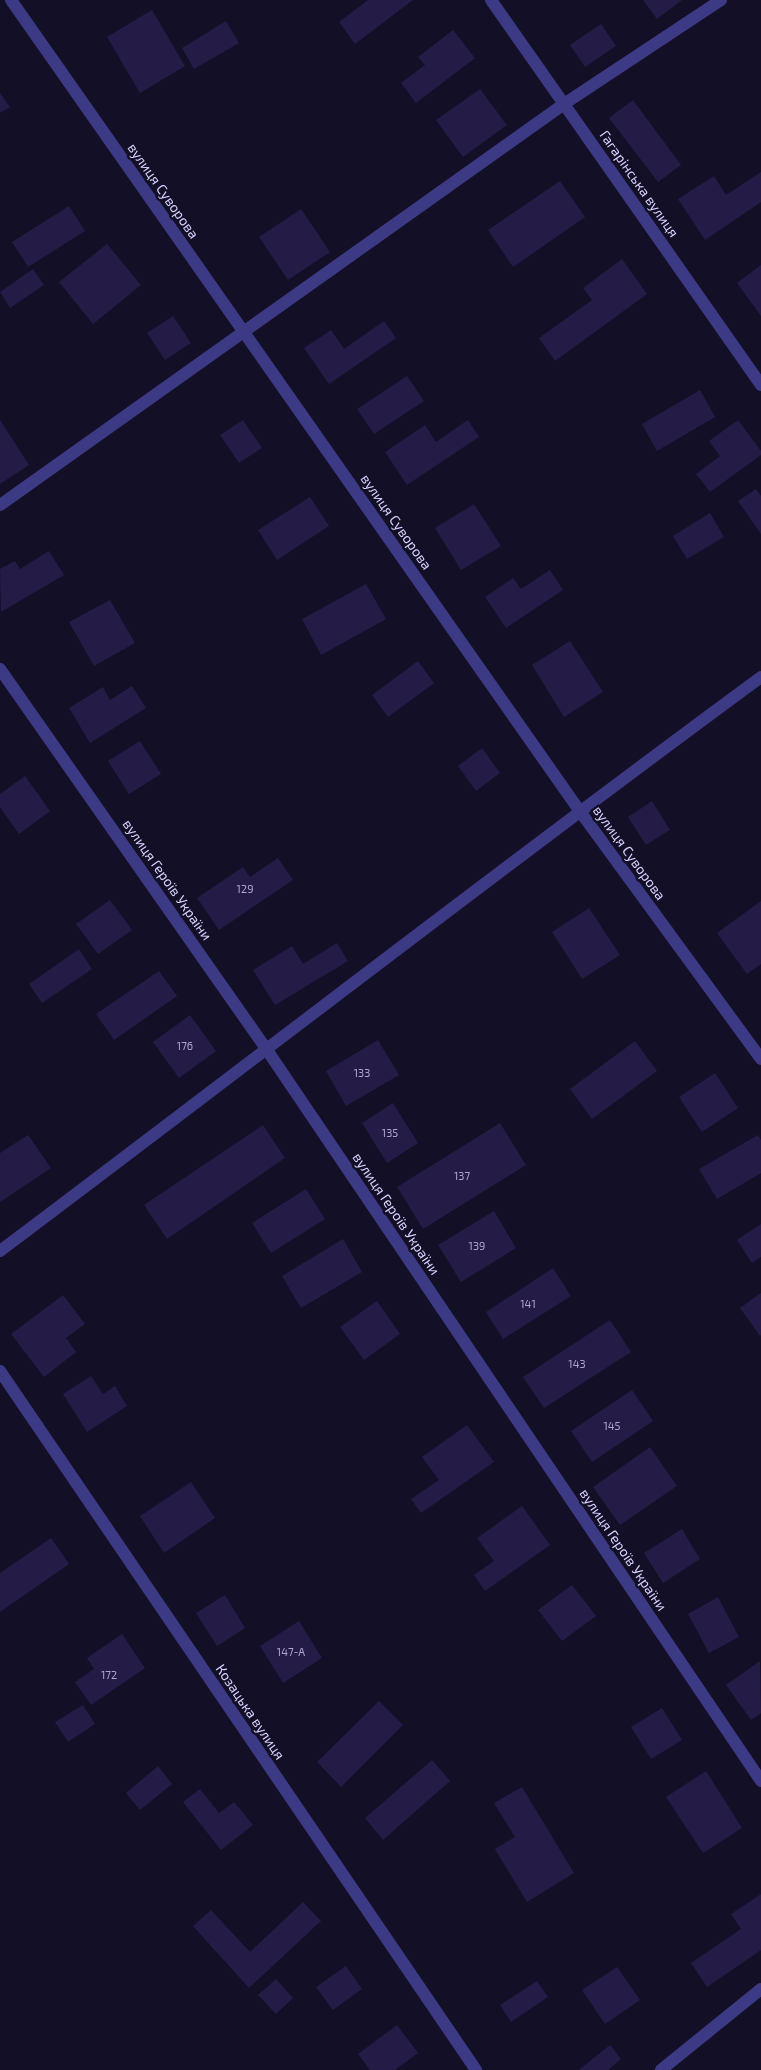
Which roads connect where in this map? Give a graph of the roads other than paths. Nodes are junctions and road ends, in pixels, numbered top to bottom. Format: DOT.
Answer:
graph roads {
  1 [pos="11,0"];
  2 [pos="491,0"];
  3 [pos="722,0"];
  4 [pos="564,104"];
  5 [pos="244,332"];
  6 [pos="761,385"];
  7 [pos="0,505"];
  8 [pos="0,669"];
  9 [pos="761,676"];
  10 [pos="580,810"];
  11 [pos="267,1050"];
  12 [pos="761,1059"];
  13 [pos="0,1251"];
  14 [pos="0,1371"];
  15 [pos="761,1781"];
  16 [pos="761,1989"];
  17 [pos="476,2070"];
  18 [pos="660,2070"];
  1 -- 5 [label="street, вулиця Суворова"];
  2 -- 4 [label="street, Гагарінська вулиця"];
  3 -- 4 [label="street"];
  4 -- 5 [label="street"];
  4 -- 6 [label="street, Гагарінська вулиця"];
  5 -- 7 [label="street"];
  5 -- 10 [label="street, вулиця Суворова"];
  8 -- 11 [label="street, вулиця Героїв України"];
  9 -- 10 [label="street"];
  10 -- 11 [label="street"];
  10 -- 12 [label="street, вулиця Суворова"];
  11 -- 13 [label="street"];
  11 -- 15 [label="street, вулиця Героїв України"];
  14 -- 17 [label="street, Козацька вулиця"];
  16 -- 18 [label="street"];
}
